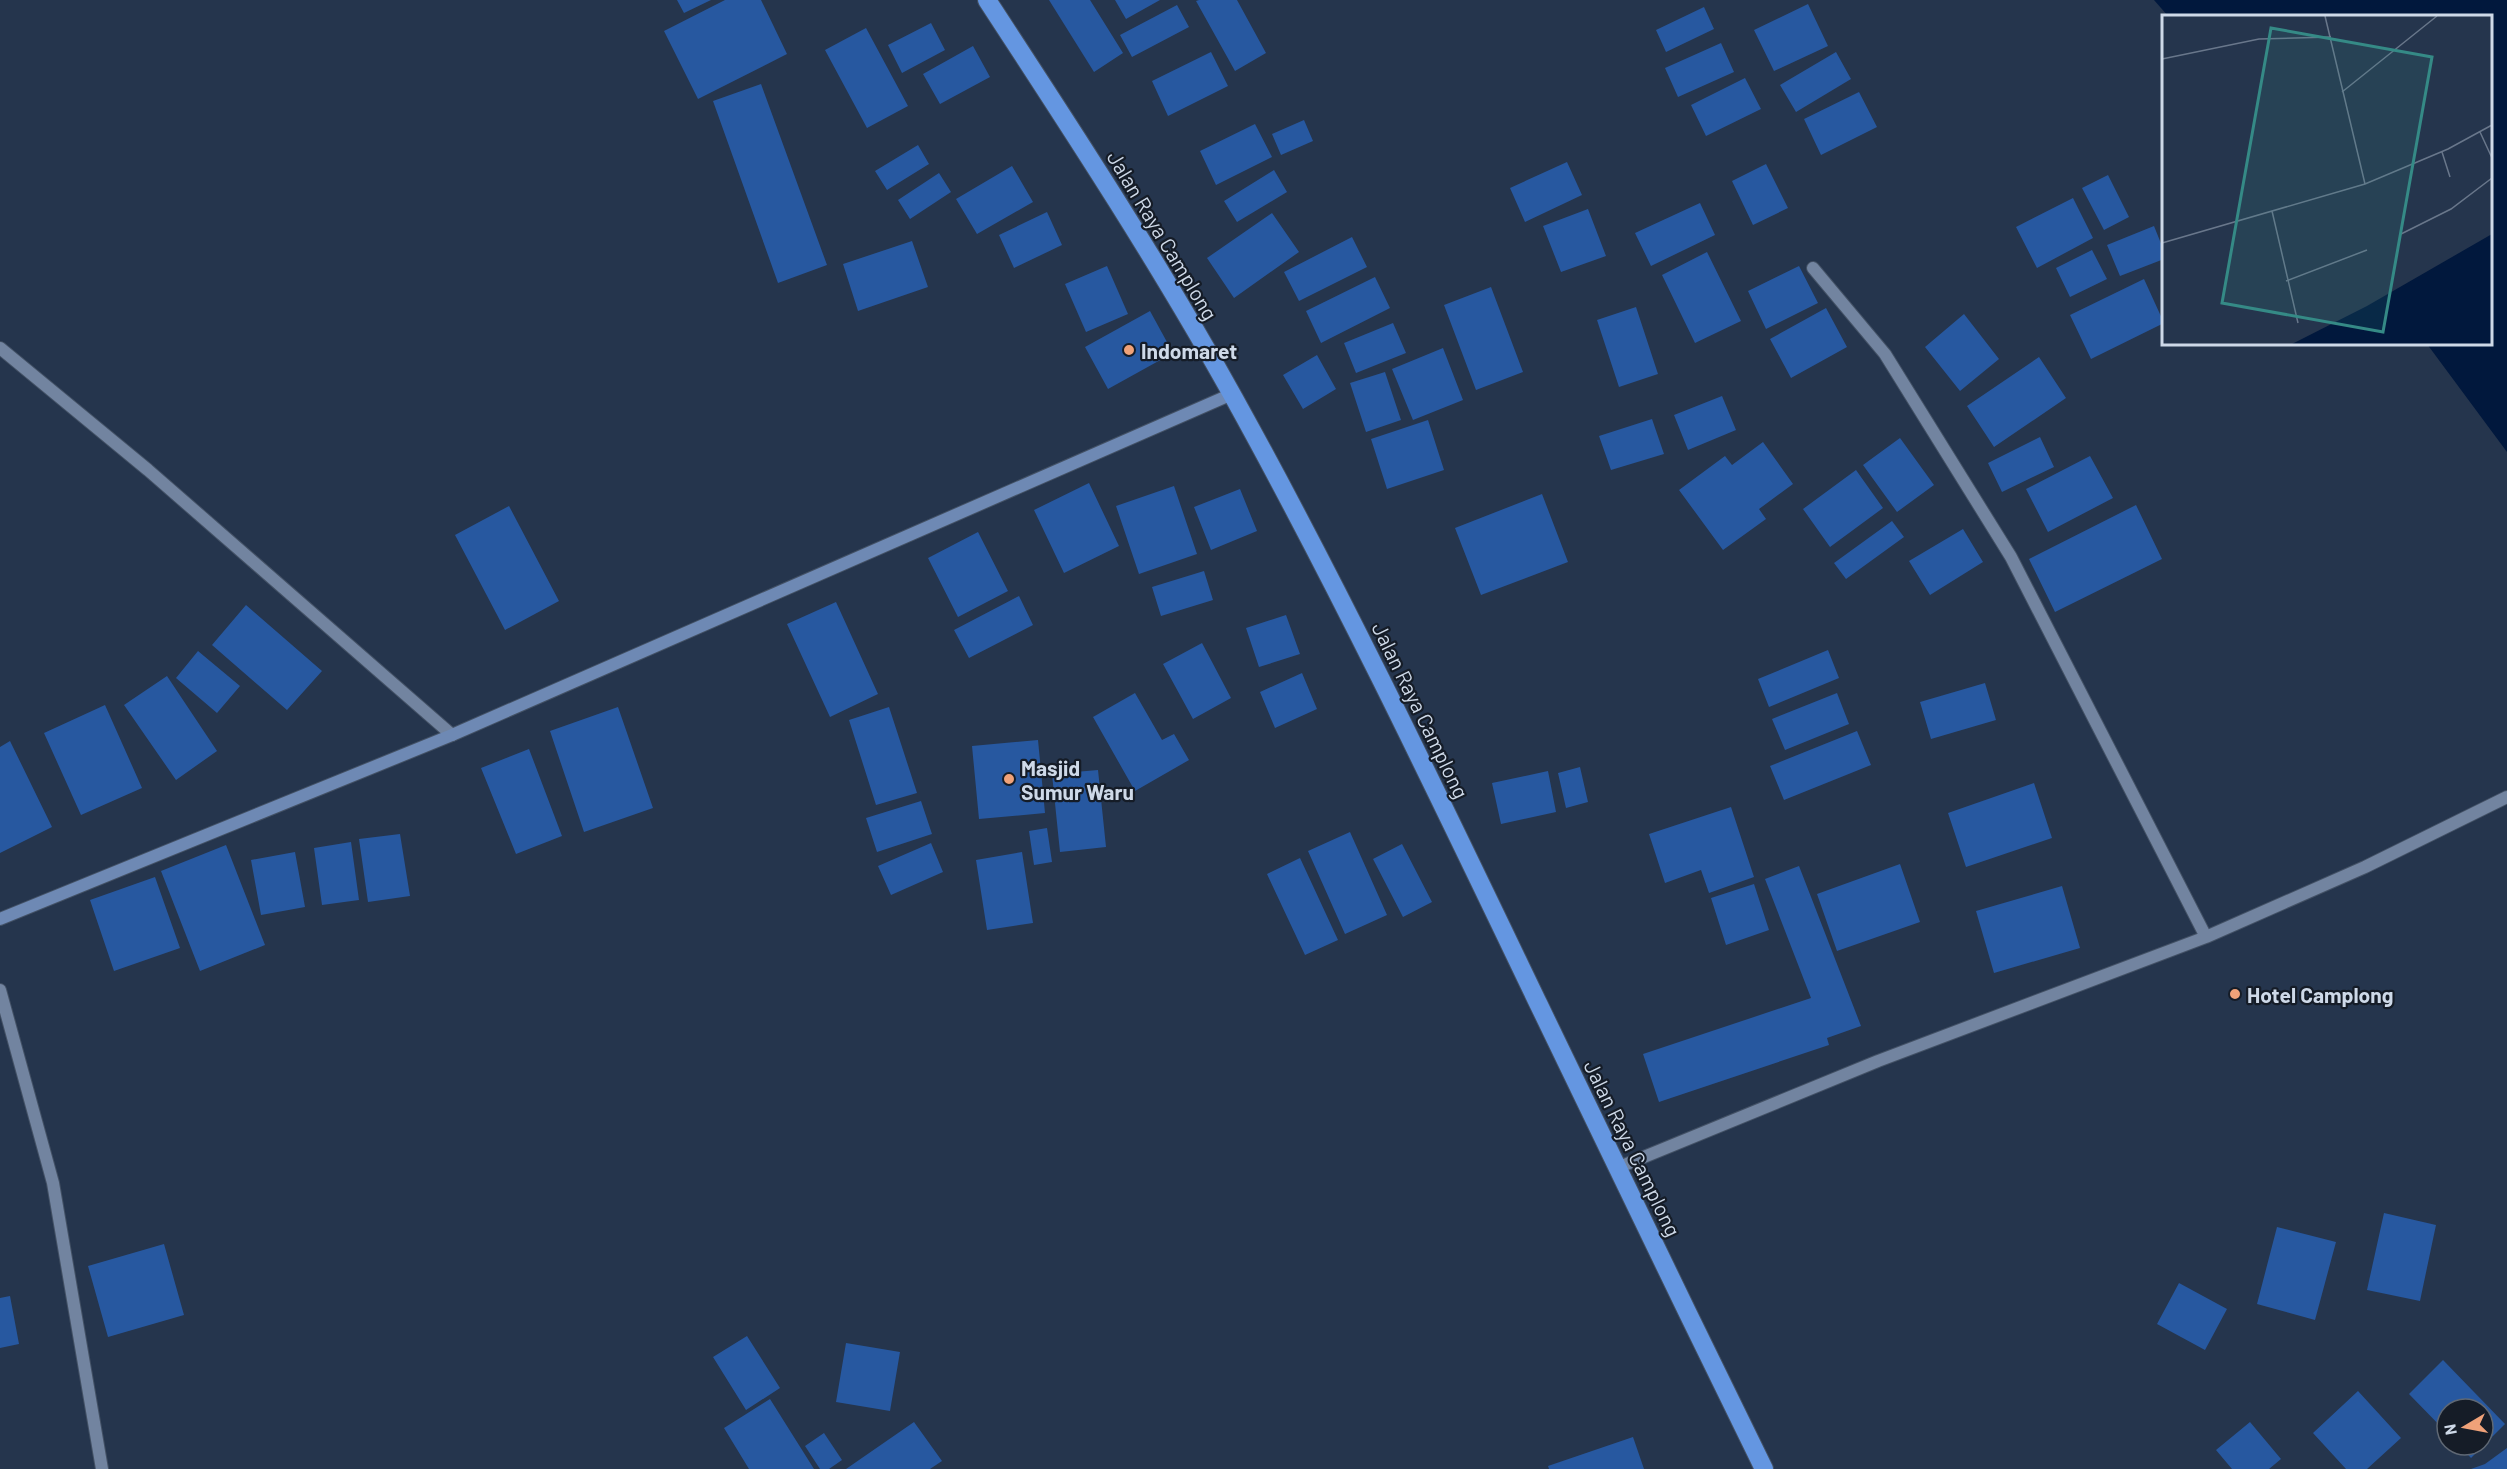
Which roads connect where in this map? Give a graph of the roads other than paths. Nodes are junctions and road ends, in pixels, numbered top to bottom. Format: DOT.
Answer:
graph roads {
  1 [pos="987,0"];
  2 [pos="1814,268"];
  3 [pos="0,348"];
  4 [pos="1232,394"];
  5 [pos="452,735"];
  6 [pos="2507,797"];
  7 [pos="0,919"];
  8 [pos="2206,937"];
  9 [pos="0,990"];
  10 [pos="1617,1168"];
  11 [pos="102,1469"];
  12 [pos="1764,1469"];
  1 -- 4 [label="highway, Jalan Raya Camplong"];
  2 -- 8 [label="street"];
  3 -- 5 [label="street"];
  4 -- 5 [label="street"];
  4 -- 10 [label="highway, Jalan Raya Camplong"];
  5 -- 7 [label="street"];
  6 -- 8 [label="street"];
  8 -- 10 [label="street"];
  9 -- 11 [label="street"];
  10 -- 12 [label="highway, Jalan Raya Camplong"];
}
